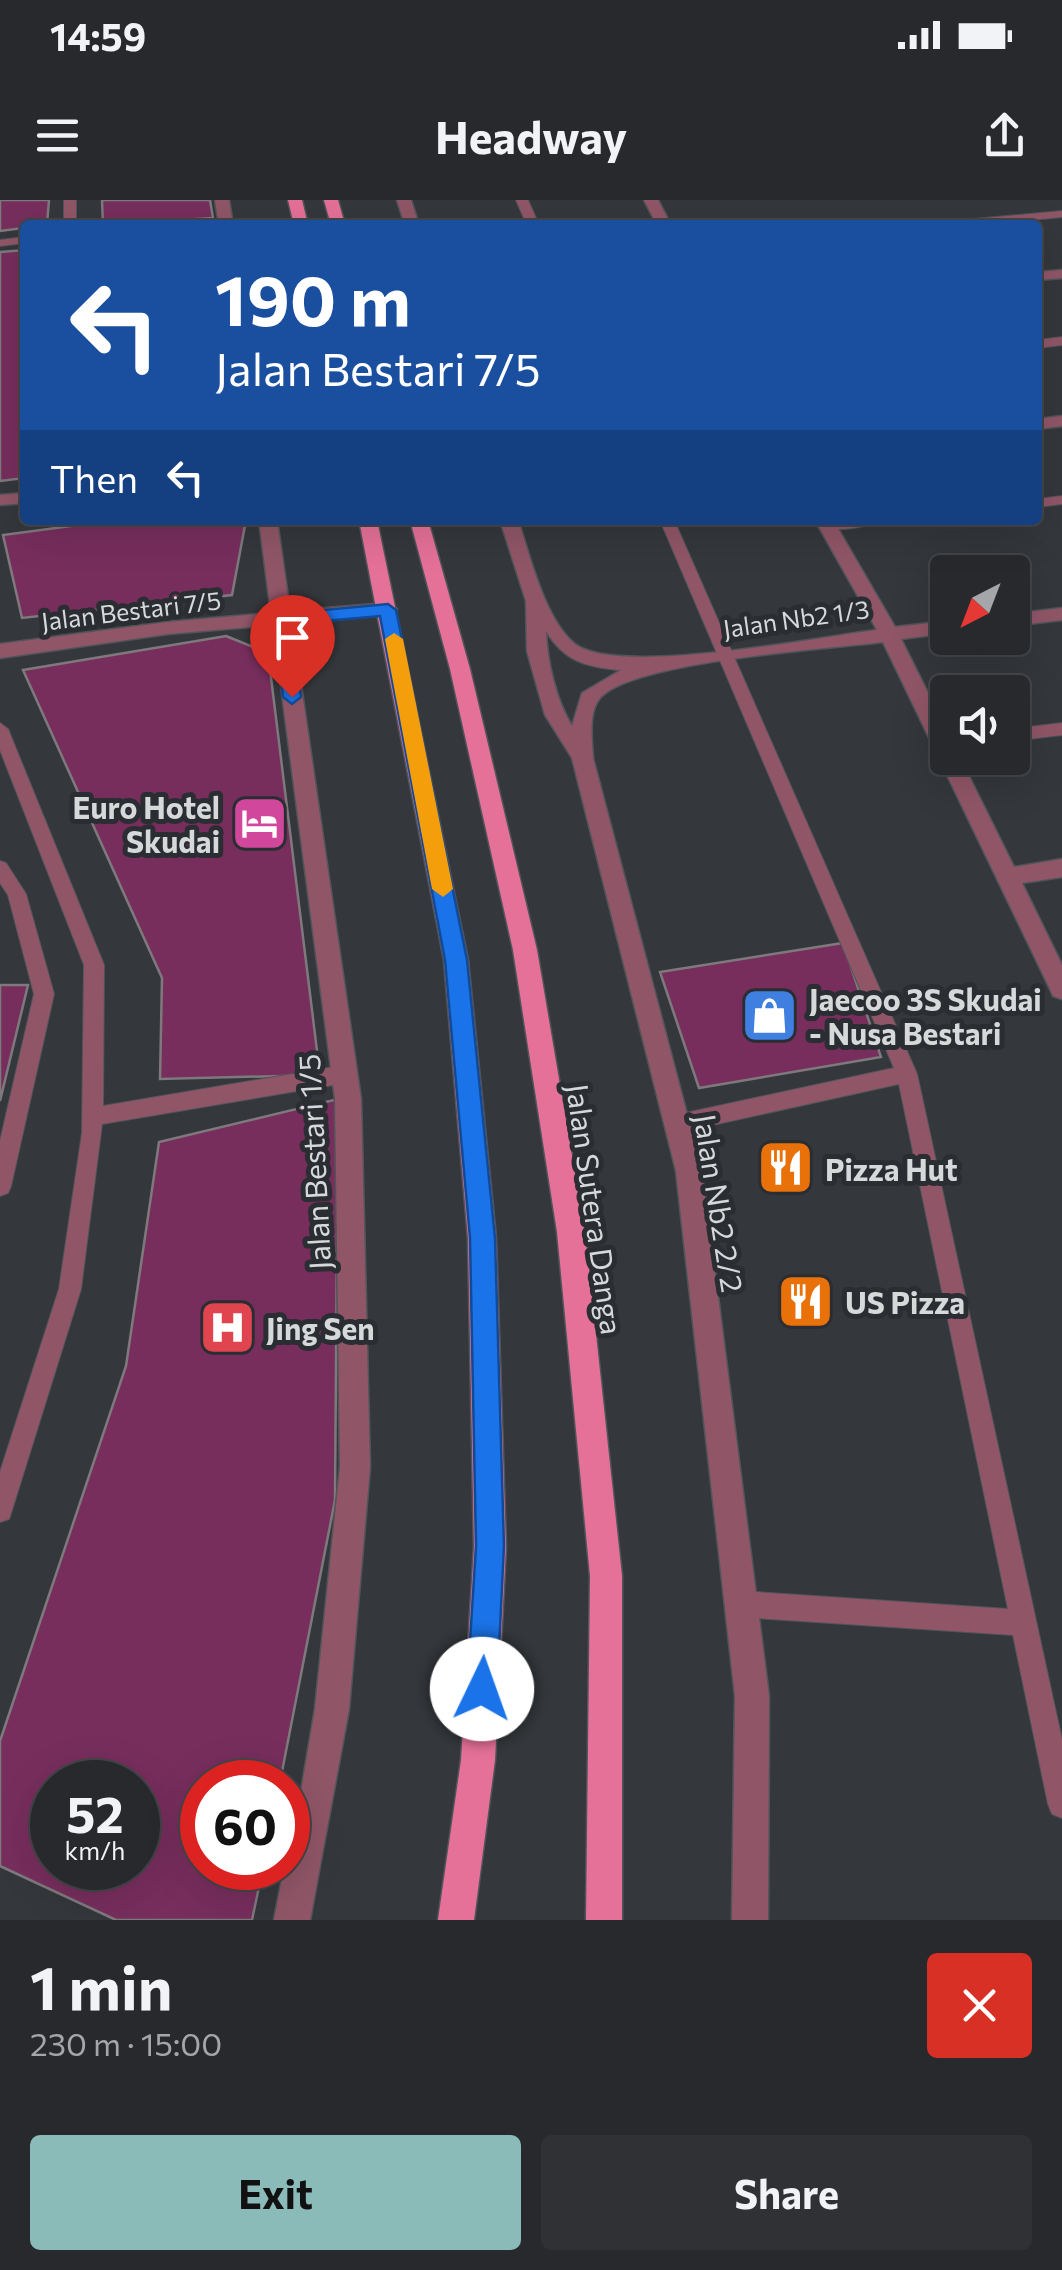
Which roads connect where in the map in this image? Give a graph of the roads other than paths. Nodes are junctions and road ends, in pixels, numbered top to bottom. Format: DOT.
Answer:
graph roads {
  1 [pos="1062,214"];
  2 [pos="996,220"];
  3 [pos="269,525"];
  4 [pos="369,525"];
  5 [pos="420,525"];
  6 [pos="512,525"];
  7 [pos="669,525"];
  8 [pos="827,525"];
  9 [pos="536,601"];
  10 [pos="388,610"];
  11 [pos="1062,614"];
  12 [pos="1030,618"];
  13 [pos="282,620"];
  14 [pos="930,629"];
  15 [pos="889,634"];
  16 [pos="0,651"];
  17 [pos="727,655"];
  18 [pos="653,665"];
  19 [pos="930,718"];
  20 [pos="0,729"];
  21 [pos="1062,729"];
  22 [pos="1030,733"];
  23 [pos="582,758"];
  24 [pos="957,775"];
  25 [pos="0,868"];
  26 [pos="1062,868"];
  27 [pos="1006,876"];
  28 [pos="1062,989"];
  29 [pos="345,1074"];
  30 [pos="907,1074"];
  31 [pos="91,1117"];
  32 [pos="676,1124"];
  33 [pos="0,1186"];
  34 [pos="0,1510"];
  35 [pos="740,1604"];
  36 [pos="1024,1623"];
  37 [pos="1062,1804"];
  38 [pos="292,1920"];
  39 [pos="456,1920"];
  40 [pos="604,1920"];
  41 [pos="750,1920"];
  1 -- 2 [label="lane"];
  3 -- 13 [label="street, Jalan Bestari 1/5"];
  4 -- 10 [label="main road"];
  5 -- 40 [label="main road, Jalan Sutera Danga"];
  6 -- 9 [label="street, Jalan Nb2 2/2"];
  7 -- 17 [label="lane"];
  8 -- 15 [label="street"];
  9 -- 18 [label="street, Jalan Nb2 1/3"];
  9 -- 23 [label="street, Jalan Nb2 2/2"];
  10 -- 13 [label="street, Jalan Bestari 7/5"];
  10 -- 39 [label="main road"];
  11 -- 12 [label="street"];
  13 -- 16 [label="street, Jalan Bestari 7/5"];
  13 -- 29 [label="street, Jalan Bestari 1/5"];
  14 -- 15 [label="street, Jalan Nb2 1/3"];
  15 -- 17 [label="street, Jalan Nb2 1/3"];
  15 -- 19 [label="street"];
  17 -- 18 [label="street, Jalan Nb2 1/3"];
  17 -- 30 [label="lane"];
  18 -- 23 [label="street, Jalan Nb2 1/3"];
  20 -- 31 [label="lane"];
  21 -- 22 [label="lane"];
  23 -- 32 [label="street, Jalan Nb2 2/2"];
  24 -- 27 [label="street"];
  25 -- 33 [label="lane"];
  26 -- 27 [label="street"];
  27 -- 28 [label="street"];
  29 -- 31 [label="lane"];
  29 -- 38 [label="street, Jalan Bestari 1/5"];
  30 -- 32 [label="lane"];
  30 -- 36 [label="lane"];
  31 -- 34 [label="lane"];
  32 -- 35 [label="street, Jalan Nb2 2/2"];
  35 -- 36 [label="lane"];
  35 -- 41 [label="street, Jalan Nb2 2/2"];
  36 -- 37 [label="lane"];
}
